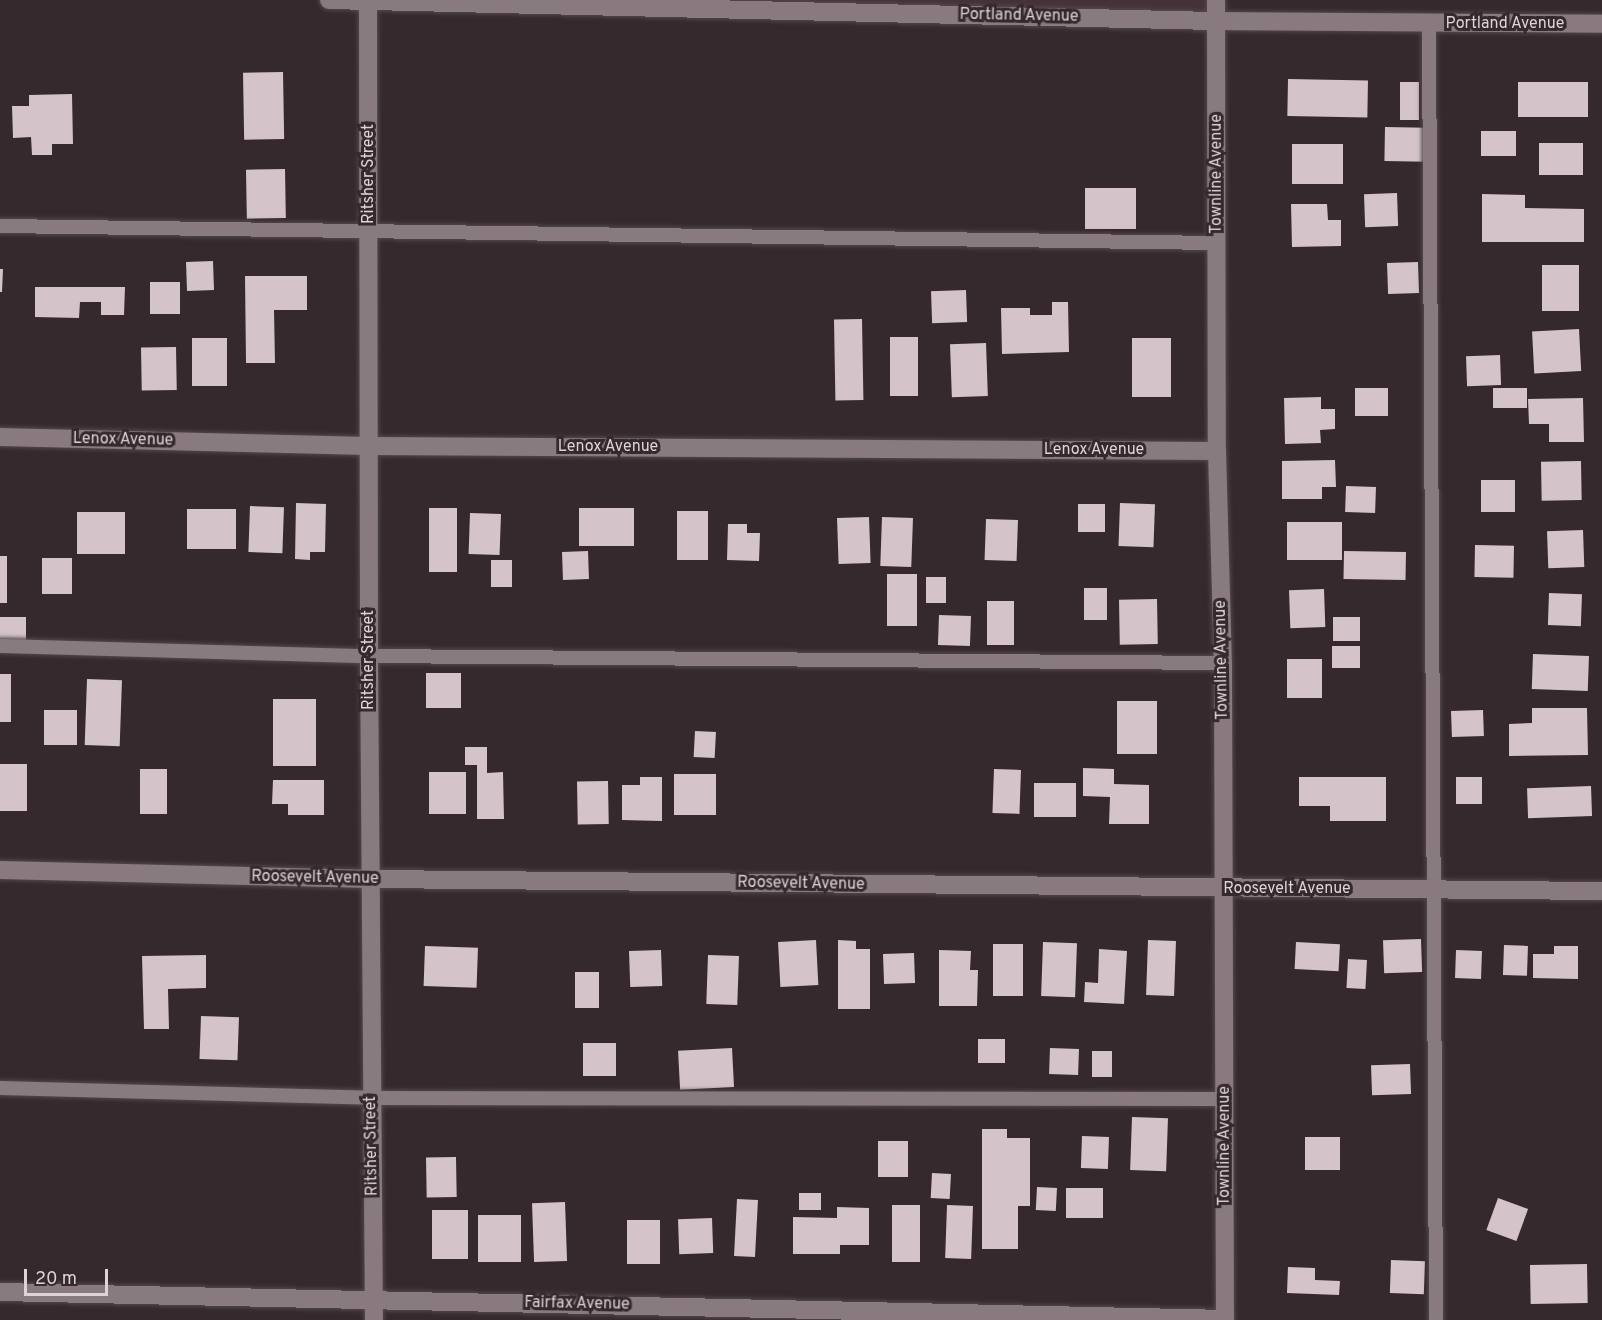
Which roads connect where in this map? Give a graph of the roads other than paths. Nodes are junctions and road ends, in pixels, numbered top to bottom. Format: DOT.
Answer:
graph roads {
  1 [pos="329,0"];
  2 [pos="368,0"];
  3 [pos="1216,0"];
  4 [pos="1216,21"];
  5 [pos="1429,24"];
  6 [pos="1602,24"];
  7 [pos="0,226"];
  8 [pos="369,232"];
  9 [pos="1217,243"];
  10 [pos="0,437"];
  11 [pos="368,446"];
  12 [pos="1217,451"];
  13 [pos="0,646"];
  14 [pos="369,656"];
  15 [pos="1222,663"];
  16 [pos="0,870"];
  17 [pos="372,879"];
  18 [pos="1224,889"];
  19 [pos="1435,890"];
  20 [pos="1602,891"];
  21 [pos="0,1088"];
  22 [pos="371,1098"];
  23 [pos="1225,1099"];
  24 [pos="0,1292"];
  25 [pos="374,1299"];
  26 [pos="374,1320"];
  27 [pos="1225,1320"];
  28 [pos="1436,1320"];
  1 -- 2 [label="street, Portland Avenue"];
  2 -- 4 [label="street, Portland Avenue"];
  2 -- 8 [label="street, Ritsher Street"];
  3 -- 4 [label="street, Townline Avenue"];
  4 -- 5 [label="street, Portland Avenue"];
  4 -- 9 [label="street, Townline Avenue"];
  5 -- 6 [label="street, Portland Avenue"];
  5 -- 19 [label="lane"];
  7 -- 8 [label="lane"];
  8 -- 9 [label="lane"];
  8 -- 11 [label="street, Ritsher Street"];
  9 -- 12 [label="street, Townline Avenue"];
  10 -- 11 [label="street, Lenox Avenue"];
  11 -- 12 [label="street, Lenox Avenue"];
  11 -- 14 [label="street, Ritsher Street"];
  12 -- 15 [label="street, Townline Avenue"];
  13 -- 14 [label="lane"];
  14 -- 15 [label="lane"];
  14 -- 17 [label="street, Ritsher Street"];
  15 -- 18 [label="street, Townline Avenue"];
  16 -- 17 [label="street, Roosevelt Avenue"];
  17 -- 18 [label="street, Roosevelt Avenue"];
  17 -- 22 [label="street, Ritsher Street"];
  18 -- 19 [label="street, Roosevelt Avenue"];
  18 -- 23 [label="street, Townline Avenue"];
  19 -- 20 [label="street, Roosevelt Avenue"];
  19 -- 28 [label="lane"];
  21 -- 22 [label="lane"];
  22 -- 23 [label="lane"];
  22 -- 25 [label="street, Ritsher Street"];
  23 -- 27 [label="street, Townline Avenue"];
  24 -- 25 [label="street, Fairfax Avenue"];
  25 -- 26 [label="street, Ritsher Street"];
  25 -- 27 [label="street, Fairfax Avenue"];
}
